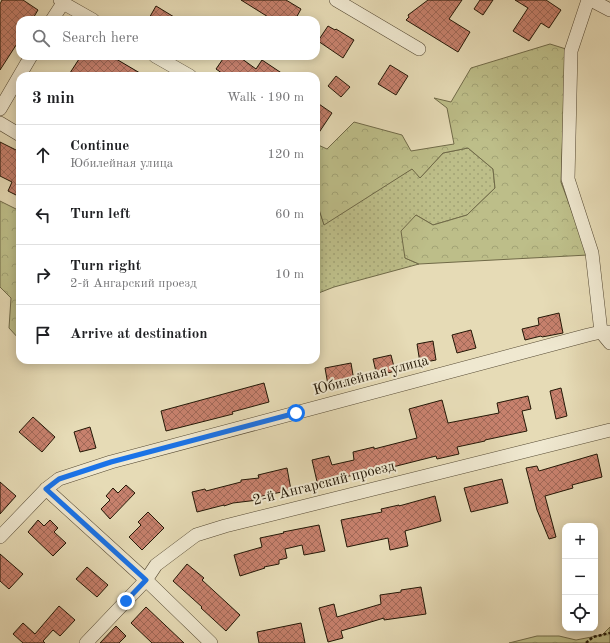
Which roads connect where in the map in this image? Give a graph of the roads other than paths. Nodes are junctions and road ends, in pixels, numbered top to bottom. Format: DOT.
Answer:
graph roads {
  1 [pos="336,0"];
  2 [pos="590,0"];
  3 [pos="61,1"];
  4 [pos="610,10"];
  5 [pos="54,16"];
  6 [pos="86,16"];
  7 [pos="419,49"];
  8 [pos="29,60"];
  9 [pos="163,60"];
  10 [pos="22,72"];
  11 [pos="183,72"];
  12 [pos="16,82"];
  13 [pos="0,109"];
  14 [pos="0,123"];
  15 [pos="16,133"];
  16 [pos="605,332"];
  17 [pos="610,343"];
  18 [pos="610,430"];
  19 [pos="46,489"];
  20 [pos="0,537"];
  21 [pos="146,580"];
  22 [pos="86,643"];
  23 [pos="211,643"];
  1 -- 7 [label="street"];
  2 -- 4 [label="street"];
  2 -- 16 [label="street"];
  3 -- 5 [label="street"];
  3 -- 6 [label="street"];
  8 -- 10 [label="street"];
  9 -- 11 [label="street"];
  12 -- 13 [label="street"];
  14 -- 15 [label="street"];
  16 -- 17 [label="street"];
  16 -- 19 [label="street, Юбилейная улица"];
  18 -- 21 [label="street, 2-й Ангарский проезд"];
  19 -- 20 [label="street, Юбилейная улица"];
  19 -- 21 [label="street"];
  21 -- 22 [label="street, 2-й Ангарский проезд"];
  21 -- 23 [label="street"];
}
